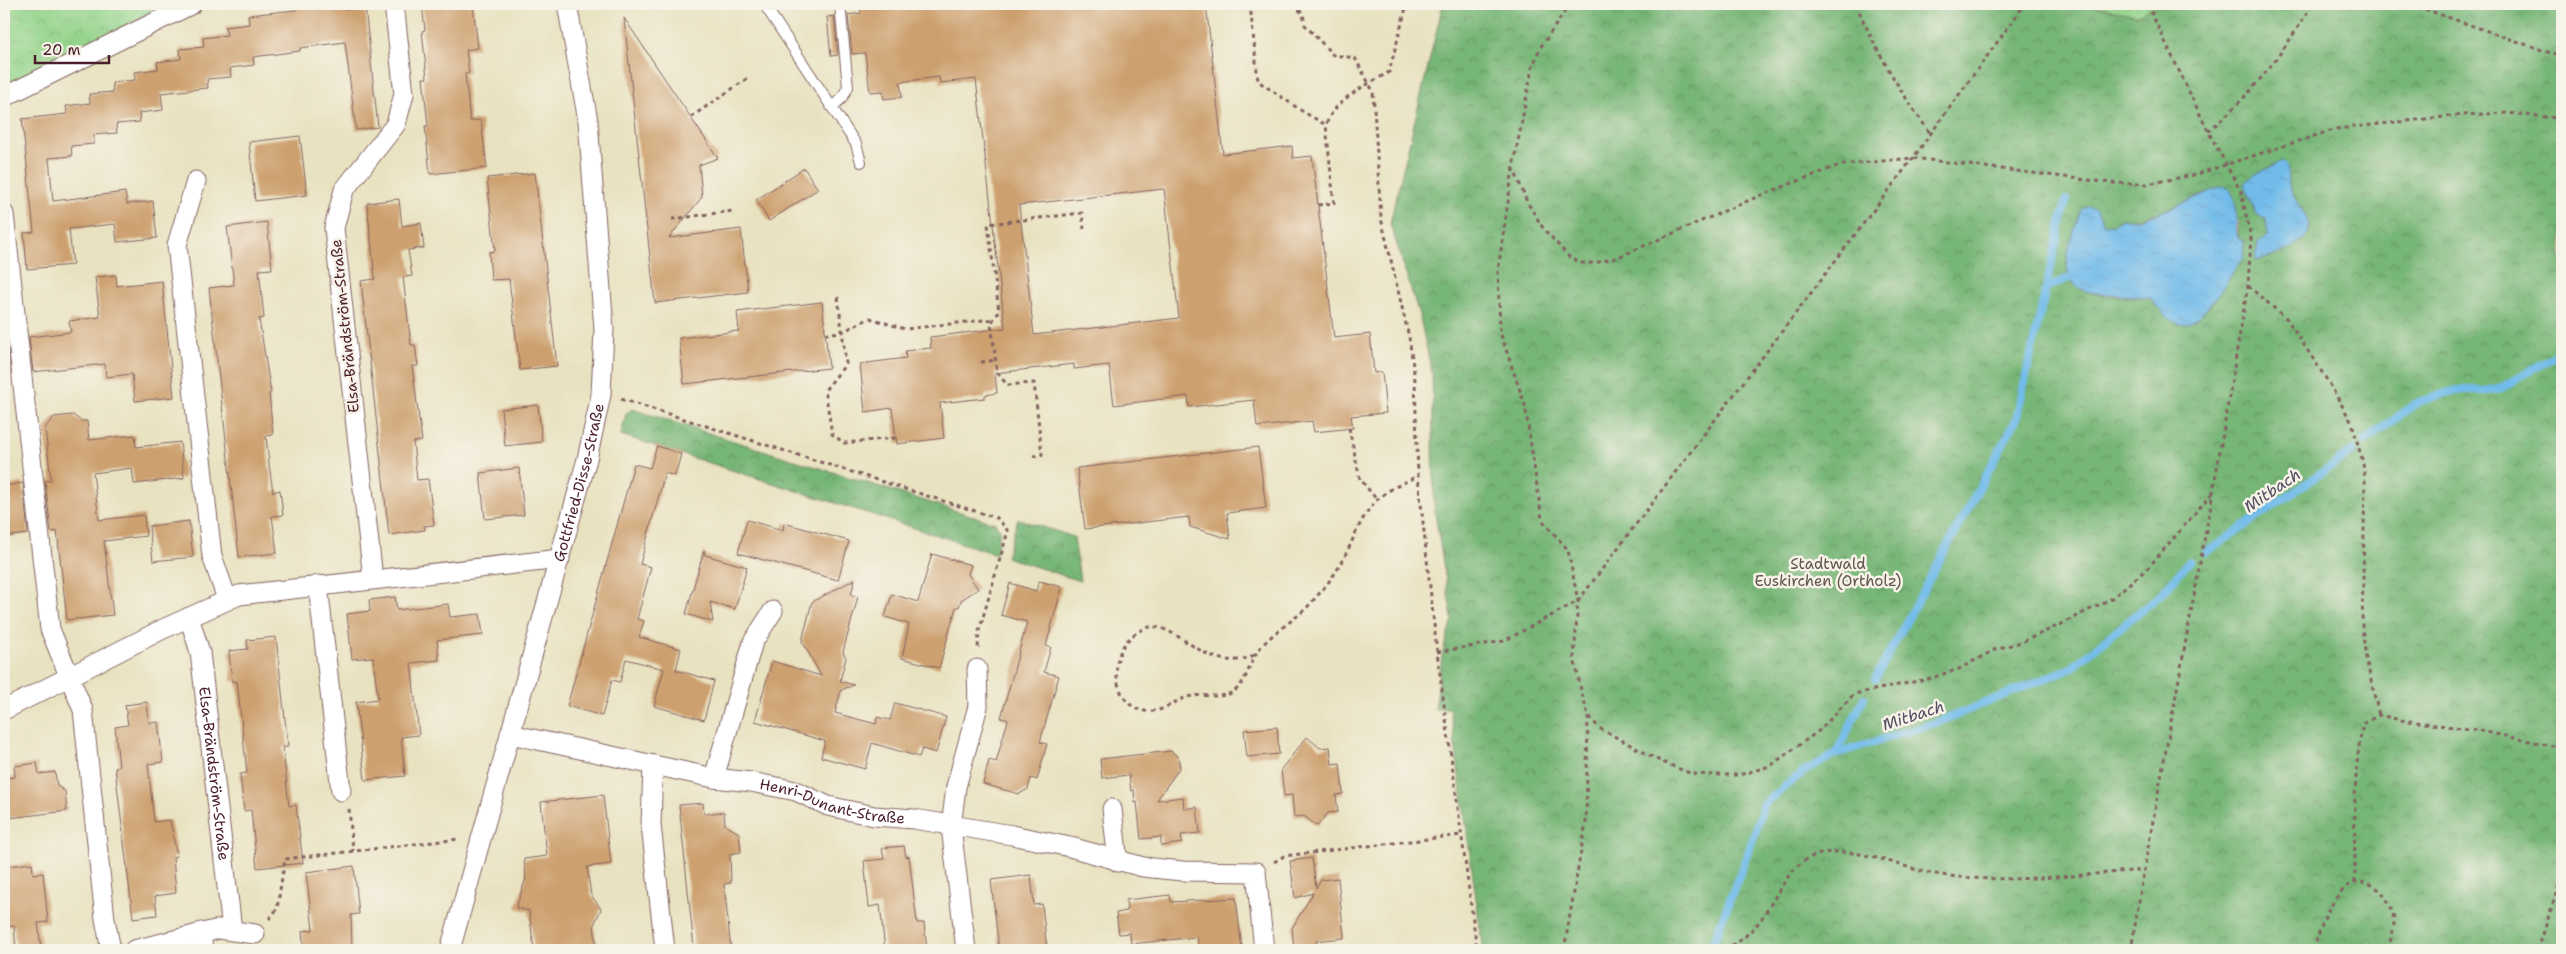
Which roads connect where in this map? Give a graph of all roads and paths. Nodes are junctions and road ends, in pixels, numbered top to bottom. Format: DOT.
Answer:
graph roads {
  1 [pos="192,4"];
  2 [pos="394,4"];
  3 [pos="567,4"];
  4 [pos="764,4"];
  5 [pos="840,4"];
  6 [pos="1250,4"];
  7 [pos="1293,4"];
  8 [pos="1406,4"];
  9 [pos="1570,4"];
  10 [pos="1856,4"];
  11 [pos="2026,4"];
  12 [pos="2147,4"];
  13 [pos="2312,4"];
  14 [pos="2410,4"];
  15 [pos="2562,57"];
  16 [pos="748,78"];
  17 [pos="1370,83"];
  18 [pos="4,97"];
  19 [pos="832,107"];
  20 [pos="691,117"];
  21 [pos="2562,121"];
  22 [pos="1326,125"];
  23 [pos="2208,131"];
  24 [pos="1930,133"];
  25 [pos="1912,158"];
  26 [pos="861,162"];
  27 [pos="2226,164"];
  28 [pos="1513,167"];
  29 [pos="196,181"];
  30 [pos="1318,205"];
  31 [pos="733,211"];
  32 [pos="4,214"];
  33 [pos="672,219"];
  34 [pos="1084,229"];
  35 [pos="2248,285"];
  36 [pos="838,298"];
  37 [pos="993,319"];
  38 [pos="842,332"];
  39 [pos="825,334"];
  40 [pos="996,360"];
  41 [pos="982,362"];
  42 [pos="601,395"];
  43 [pos="1349,428"];
  44 [pos="896,438"];
  45 [pos="1033,456"];
  46 [pos="1418,476"];
  47 [pos="2213,492"];
  48 [pos="1377,500"];
  49 [pos="560,559"];
  50 [pos="373,579"];
  51 [pos="318,585"];
  52 [pos="227,599"];
  53 [pos="1578,600"];
  54 [pos="773,612"];
  55 [pos="189,617"];
  56 [pos="1437,652"];
  57 [pos="1254,655"];
  58 [pos="977,669"];
  59 [pos="68,677"];
  60 [pos="4,710"];
  61 [pos="1588,715"];
  62 [pos="2379,715"];
  63 [pos="510,734"];
  64 [pos="2562,748"];
  65 [pos="653,765"];
  66 [pos="714,778"];
  67 [pos="342,791"];
  68 [pos="1112,809"];
  69 [pos="951,827"];
  70 [pos="482,836"];
  71 [pos="1461,836"];
  72 [pos="353,851"];
  73 [pos="1118,862"];
  74 [pos="2144,870"];
  75 [pos="1256,872"];
  76 [pos="2562,875"];
  77 [pos="2355,883"];
  78 [pos="232,930"];
  79 [pos="255,934"];
  80 [pos="202,941"];
  81 [pos="111,950"];
  82 [pos="134,950"];
  83 [pos="450,950"];
  84 [pos="665,950"];
  85 [pos="966,950"];
  86 [pos="1264,950"];
  87 [pos="1476,950"];
  88 [pos="1564,950"];
  89 [pos="1725,950"];
  90 [pos="2131,950"];
  91 [pos="2314,950"];
  92 [pos="2388,950"];
  93 [pos="2538,950"];
  1 -- 18 [label="street"];
  2 -- 50 [label="street, Elsa-Brändström-Straße"];
  3 -- 42 [label="street, Gottfried-Disse-Straße"];
  4 -- 19 [label="lane"];
  5 -- 19 [label="lane"];
  6 -- 22 [label="path"];
  7 -- 17 [label="path"];
  8 -- 17 [label="path"];
  9 -- 28 [label="path"];
  10 -- 24 [label="path"];
  11 -- 24 [label="path"];
  12 -- 23 [label="path"];
  13 -- 23 [label="path"];
  14 -- 15 [label="path"];
  16 -- 20 [label="path"];
  17 -- 22 [label="path"];
  17 -- 46 [label="path"];
  19 -- 26 [label="lane"];
  21 -- 27 [label="path"];
  22 -- 30 [label="path"];
  23 -- 27 [label="path"];
  24 -- 25 [label="path"];
  25 -- 27 [label="path"];
  25 -- 28 [label="path"];
  25 -- 53 [label="path"];
  27 -- 35 [label="path"];
  28 -- 53 [label="path"];
  29 -- 52 [label="street"];
  31 -- 33 [label="path"];
  32 -- 59 [label="street"];
  34 -- 37 [label="path"];
  35 -- 47 [label="path"];
  35 -- 62 [label="path"];
  36 -- 38 [label="path"];
  37 -- 38 [label="path"];
  37 -- 40 [label="path"];
  38 -- 39 [label="path"];
  38 -- 44 [label="path"];
  40 -- 41 [label="path"];
  40 -- 45 [label="path"];
  42 -- 49 [label="street, Gottfried-Disse-Straße"];
  42 -- 58 [label="path"];
  43 -- 48 [label="path"];
  46 -- 48 [label="path"];
  46 -- 56 [label="path"];
  47 -- 61 [label="path"];
  47 -- 74 [label="path"];
  48 -- 57 [label="path"];
  49 -- 50 [label="street"];
  49 -- 63 [label="street, Gottfried-Disse-Straße"];
  50 -- 51 [label="street"];
  51 -- 52 [label="street"];
  51 -- 67 [label="street"];
  52 -- 55 [label="street"];
  53 -- 56 [label="path"];
  53 -- 61 [label="path"];
  54 -- 66 [label="street"];
  55 -- 59 [label="street"];
  55 -- 78 [label="street, Elsa-Brändström-Straße"];
  56 -- 71 [label="path"];
  57 -- 57 [label="path"];
  58 -- 69 [label="street"];
  59 -- 60 [label="street"];
  59 -- 81 [label="street"];
  61 -- 88 [label="path"];
  62 -- 64 [label="path"];
  62 -- 77 [label="path"];
  63 -- 65 [label="street, Henri-Dunant-Straße"];
  63 -- 70 [label="street, Gottfried-Disse-Straße"];
  65 -- 66 [label="street, Henri-Dunant-Straße"];
  65 -- 84 [label="street"];
  66 -- 69 [label="street, Henri-Dunant-Straße"];
  67 -- 72 [label="path"];
  68 -- 73 [label="street"];
  69 -- 73 [label="street, Henri-Dunant-Straße"];
  69 -- 85 [label="street"];
  70 -- 72 [label="path"];
  70 -- 83 [label="street, Gottfried-Disse-Straße"];
  71 -- 75 [label="path"];
  71 -- 87 [label="path"];
  72 -- 79 [label="path"];
  73 -- 75 [label="street, Henri-Dunant-Straße"];
  74 -- 89 [label="path"];
  74 -- 90 [label="path"];
  75 -- 86 [label="street"];
  76 -- 93 [label="path"];
  77 -- 91 [label="path"];
  77 -- 92 [label="path"];
  78 -- 79 [label="street"];
  78 -- 80 [label="street"];
  80 -- 82 [label="street"];
}
